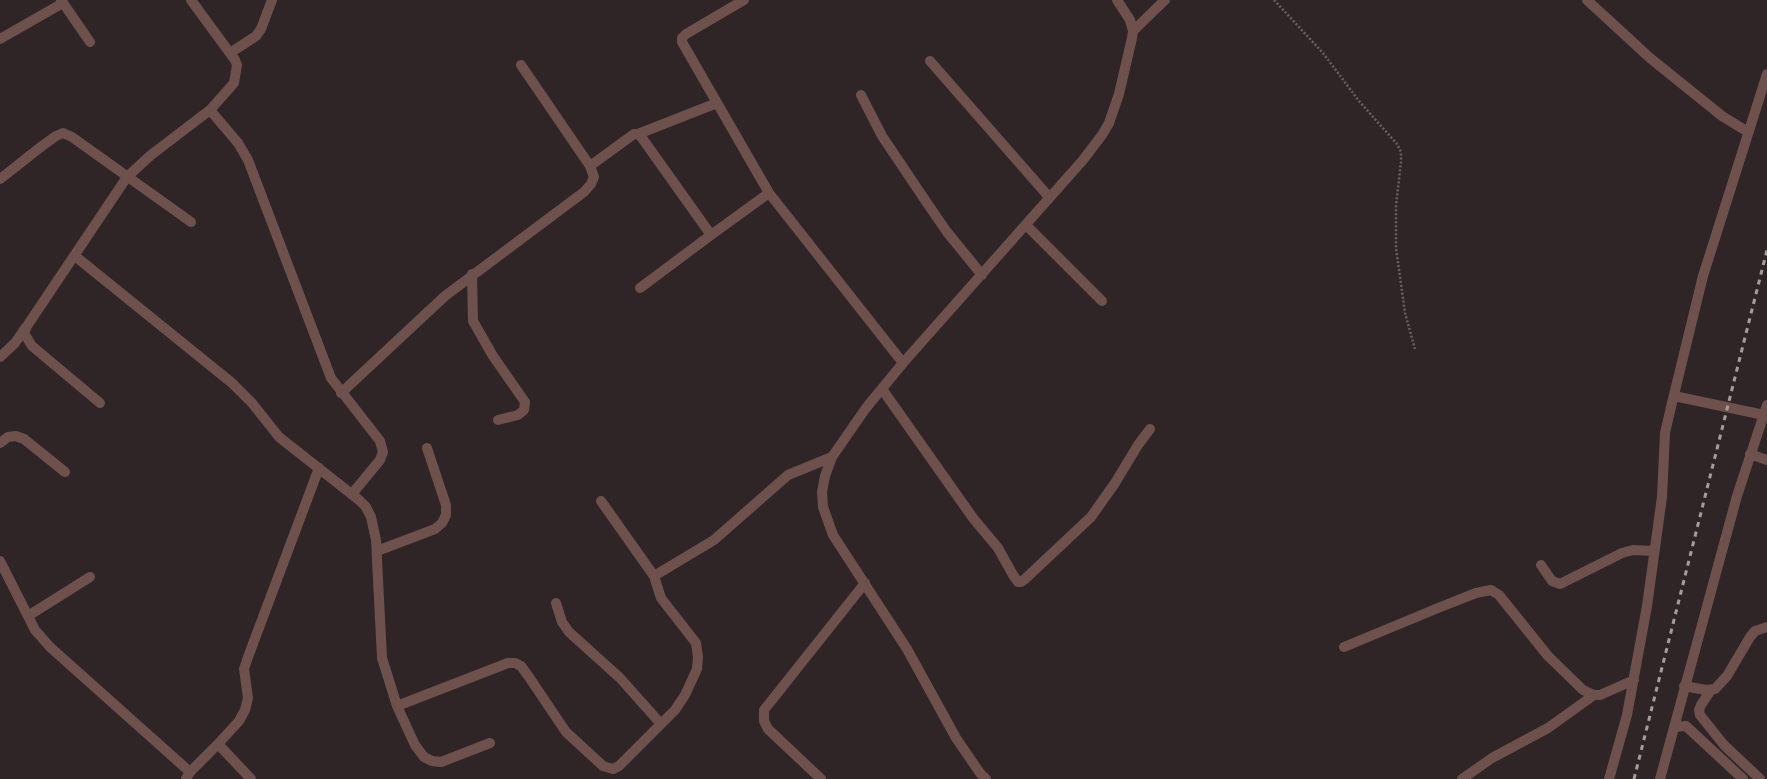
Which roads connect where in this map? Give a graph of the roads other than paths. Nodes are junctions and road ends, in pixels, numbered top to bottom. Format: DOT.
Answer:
graph roads {
  1 [pos="191,0"];
  2 [pos="272,0"];
  3 [pos="744,0"];
  4 [pos="1117,0"];
  5 [pos="1165,0"];
  6 [pos="1587,0"];
  7 [pos="62,2"];
  8 [pos="1133,30"];
  9 [pos="0,39"];
  10 [pos="90,42"];
  11 [pos="230,53"];
  12 [pos="930,61"];
  13 [pos="521,65"];
  14 [pos="1767,74"];
  15 [pos="861,95"];
  16 [pos="717,103"];
  17 [pos="210,110"];
  18 [pos="1748,132"];
  19 [pos="638,134"];
  20 [pos="590,166"];
  21 [pos="127,177"];
  22 [pos="0,179"];
  23 [pos="769,193"];
  24 [pos="1050,197"];
  25 [pos="191,222"];
  26 [pos="1026,225"];
  27 [pos="710,235"];
  28 [pos="75,256"];
  29 [pos="472,274"];
  30 [pos="982,274"];
  31 [pos="640,288"];
  32 [pos="1102,301"];
  33 [pos="27,326"];
  34 [pos="0,357"];
  35 [pos="904,363"];
  36 [pos="882,389"];
  37 [pos="341,393"];
  38 [pos="1674,396"];
  39 [pos="100,403"];
  40 [pos="1767,405"];
  41 [pos="1764,415"];
  42 [pos="498,420"];
  43 [pos="1150,429"];
  44 [pos="0,443"];
  45 [pos="427,448"];
  46 [pos="1750,454"];
  47 [pos="832,457"];
  48 [pos="1767,460"];
  49 [pos="319,468"];
  50 [pos="65,472"];
  51 [pos="352,494"];
  52 [pos="601,501"];
  53 [pos="377,551"];
  54 [pos="1654,551"];
  55 [pos="0,561"];
  56 [pos="1540,565"];
  57 [pos="654,576"];
  58 [pos="90,577"];
  59 [pos="865,583"];
  60 [pos="556,603"];
  61 [pos="28,616"];
  62 [pos="1767,627"];
  63 [pos="1344,647"];
  64 [pos="1634,680"];
  65 [pos="1684,686"];
  66 [pos="1711,690"];
  67 [pos="1594,695"];
  68 [pos="397,706"];
  69 [pos="661,724"];
  70 [pos="1674,727"];
  71 [pos="490,743"];
  72 [pos="218,744"];
  73 [pos="188,775"];
  74 [pos="251,779"];
  75 [pos="821,779"];
  76 [pos="986,779"];
  77 [pos="1462,779"];
  78 [pos="1609,779"];
  79 [pos="1660,779"];
  80 [pos="1743,779"];
  81 [pos="1760,779"];
  1 -- 11 [label="street"];
  2 -- 11 [label="street"];
  3 -- 16 [label="street"];
  4 -- 8 [label="street"];
  5 -- 8 [label="street"];
  6 -- 18 [label="street"];
  7 -- 9 [label="street"];
  7 -- 10 [label="street"];
  8 -- 24 [label="street"];
  11 -- 17 [label="street"];
  12 -- 24 [label="street"];
  13 -- 20 [label="street"];
  14 -- 18 [label="street"];
  15 -- 30 [label="street"];
  16 -- 19 [label="street"];
  16 -- 23 [label="street"];
  17 -- 21 [label="street"];
  17 -- 37 [label="street"];
  18 -- 38 [label="street"];
  19 -- 20 [label="street"];
  19 -- 27 [label="street"];
  20 -- 29 [label="street"];
  21 -- 22 [label="street"];
  21 -- 25 [label="street"];
  21 -- 28 [label="street"];
  23 -- 27 [label="street"];
  23 -- 35 [label="street"];
  24 -- 26 [label="street"];
  26 -- 30 [label="street"];
  26 -- 32 [label="street"];
  27 -- 31 [label="street"];
  28 -- 33 [label="street"];
  28 -- 49 [label="street"];
  29 -- 37 [label="street"];
  29 -- 42 [label="street"];
  30 -- 35 [label="street"];
  33 -- 34 [label="street"];
  33 -- 39 [label="street"];
  35 -- 36 [label="street"];
  36 -- 43 [label="street"];
  36 -- 47 [label="street"];
  37 -- 51 [label="street"];
  38 -- 41 [label="street"];
  38 -- 54 [label="street"];
  40 -- 41 [label="street"];
  41 -- 46 [label="street"];
  44 -- 50 [label="street"];
  45 -- 53 [label="street"];
  46 -- 48 [label="street"];
  46 -- 65 [label="street"];
  47 -- 57 [label="street"];
  47 -- 59 [label="street"];
  49 -- 51 [label="street"];
  49 -- 72 [label="street"];
  51 -- 53 [label="street"];
  52 -- 57 [label="street"];
  53 -- 68 [label="street"];
  54 -- 56 [label="street"];
  54 -- 64 [label="street"];
  55 -- 61 [label="street"];
  57 -- 69 [label="street"];
  58 -- 61 [label="street"];
  59 -- 75 [label="street"];
  59 -- 76 [label="street"];
  60 -- 69 [label="street"];
  61 -- 73 [label="street"];
  62 -- 66 [label="street"];
  63 -- 67 [label="street"];
  64 -- 67 [label="street"];
  64 -- 78 [label="street"];
  65 -- 66 [label="street"];
  65 -- 70 [label="street"];
  66 -- 81 [label="street"];
  67 -- 77 [label="street"];
  68 -- 69 [label="street"];
  68 -- 71 [label="street"];
  70 -- 79 [label="street"];
  70 -- 80 [label="street"];
  72 -- 73 [label="street"];
  72 -- 74 [label="street"];
}
